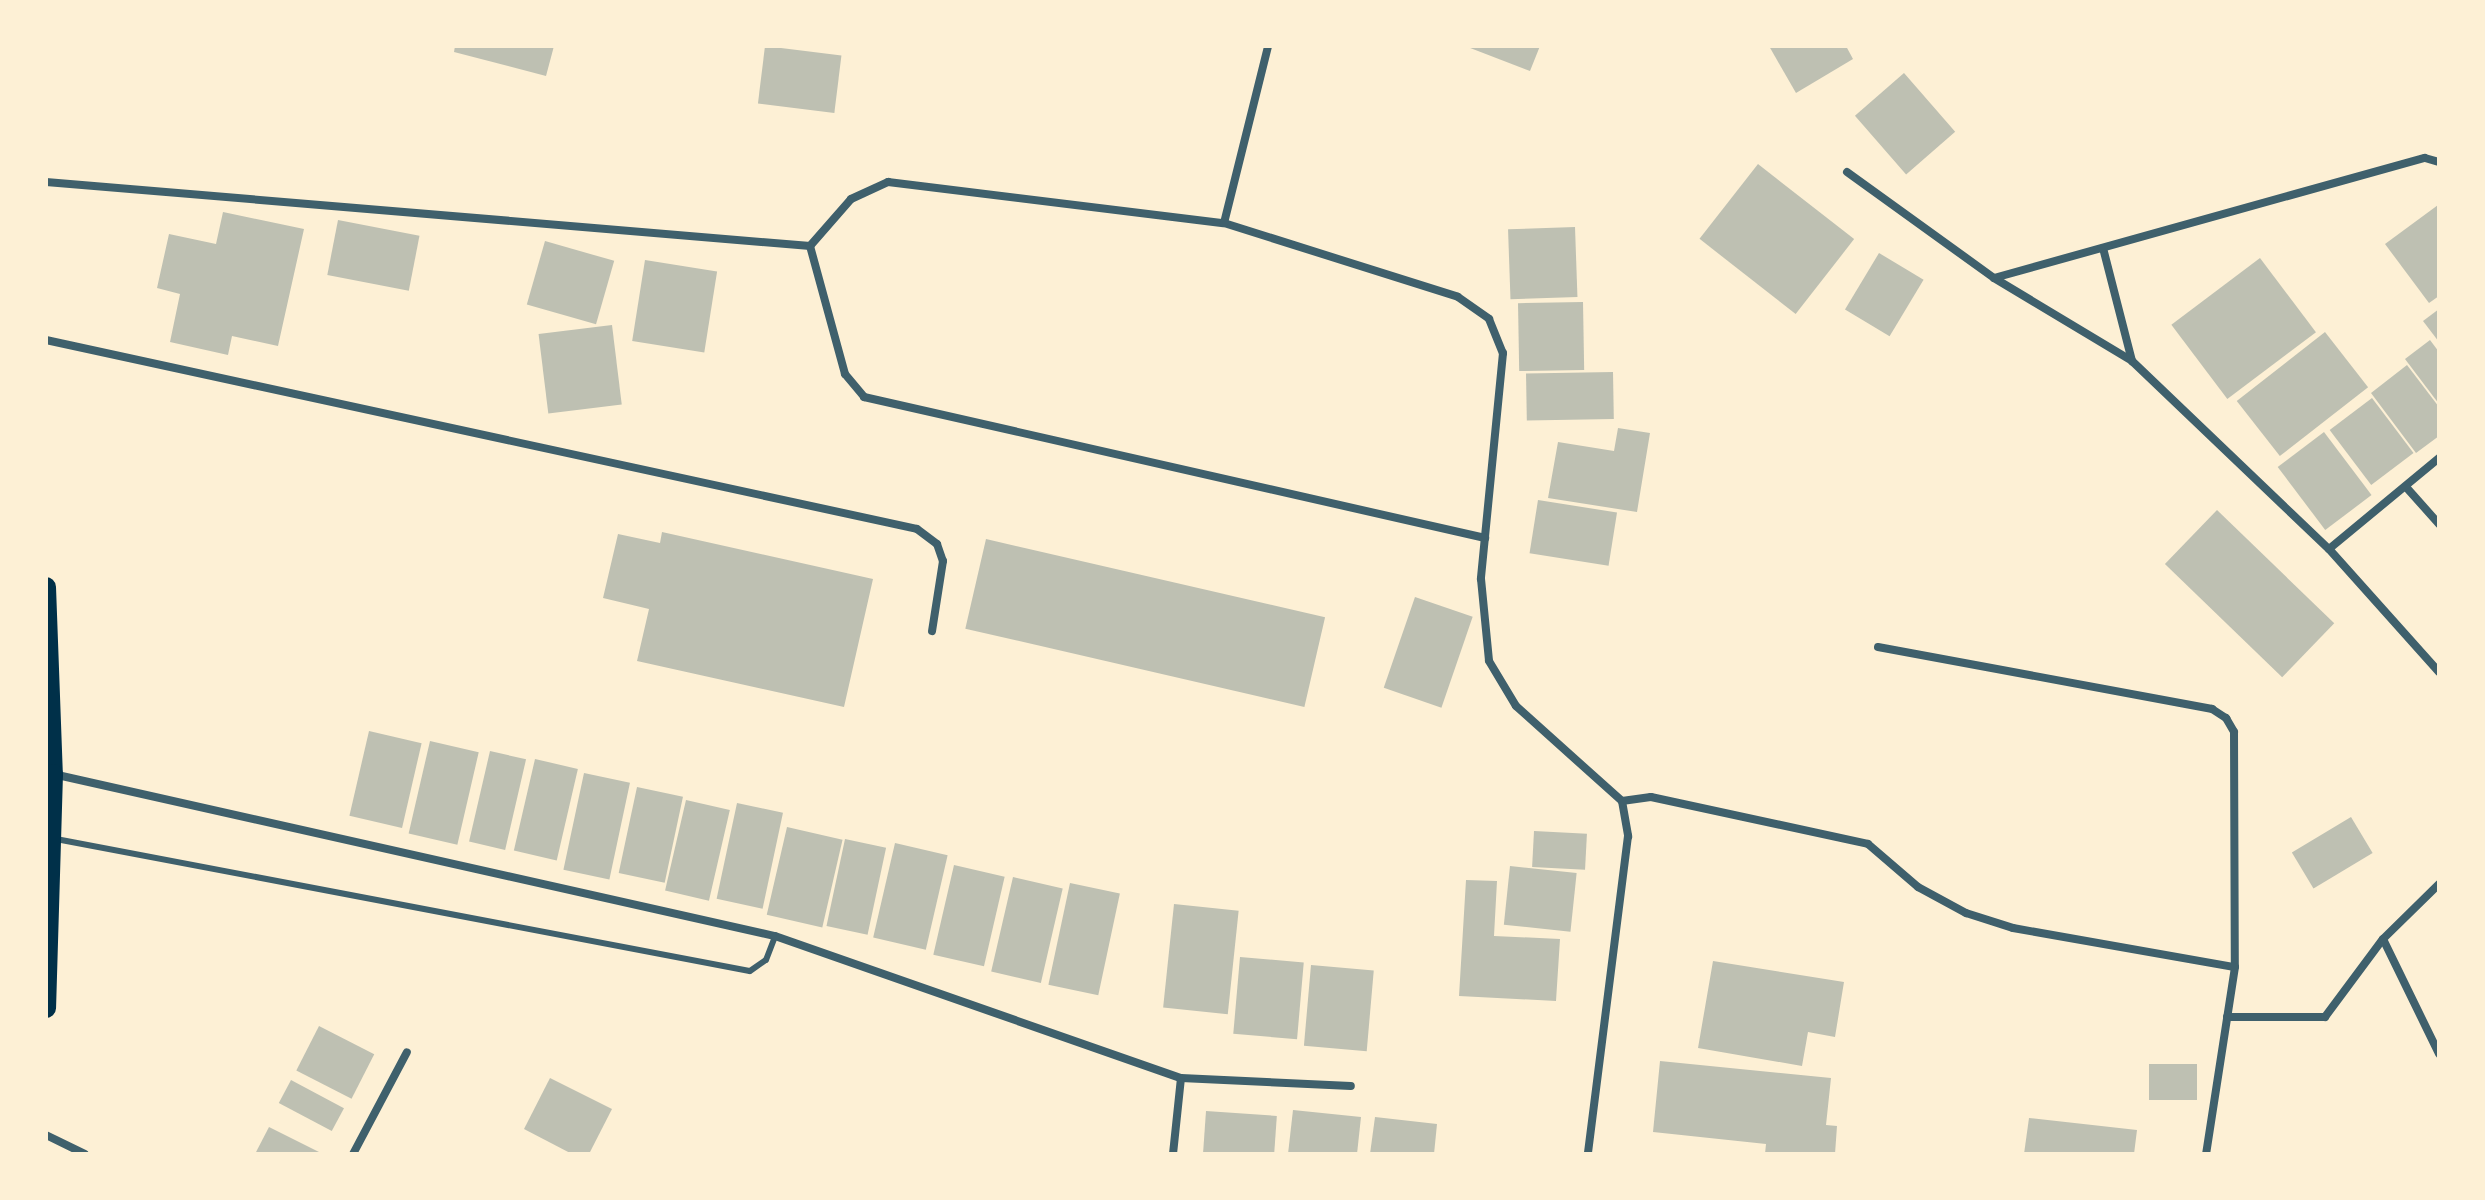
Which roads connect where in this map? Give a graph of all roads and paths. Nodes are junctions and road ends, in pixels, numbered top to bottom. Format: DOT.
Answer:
graph roads {
  1 [pos="1268,46"];
  2 [pos="2439,162"];
  3 [pos="1847,172"];
  4 [pos="46,182"];
  5 [pos="1224,223"];
  6 [pos="810,246"];
  7 [pos="2103,248"];
  8 [pos="1994,278"];
  9 [pos="46,340"];
  10 [pos="2132,361"];
  11 [pos="2439,458"];
  12 [pos="2406,487"];
  13 [pos="2439,524"];
  14 [pos="1485,538"];
  15 [pos="2329,549"];
  16 [pos="46,587"];
  17 [pos="932,631"];
  18 [pos="1878,647"];
  19 [pos="2439,672"];
  20 [pos="53,774"];
  21 [pos="1622,801"];
  22 [pos="52,838"];
  23 [pos="2439,884"];
  24 [pos="775,936"];
  25 [pos="2383,939"];
  26 [pos="2235,967"];
  27 [pos="46,1008"];
  28 [pos="2227,1017"];
  29 [pos="2435,1037"];
  30 [pos="407,1052"];
  31 [pos="2439,1054"];
  32 [pos="1181,1078"];
  33 [pos="1351,1086"];
  34 [pos="46,1135"];
  35 [pos="85,1154"];
  36 [pos="353,1154"];
  37 [pos="1173,1154"];
  38 [pos="1588,1154"];
  39 [pos="2206,1154"];
  1 -- 5 [label="street"];
  2 -- 7 [label="street"];
  3 -- 8 [label="street"];
  4 -- 6 [label="street"];
  5 -- 6 [label="street"];
  5 -- 14 [label="street"];
  6 -- 14 [label="street"];
  7 -- 8 [label="street"];
  7 -- 10 [label="street"];
  8 -- 10 [label="street"];
  9 -- 17 [label="street"];
  10 -- 15 [label="street"];
  11 -- 12 [label="street"];
  12 -- 13 [label="street"];
  12 -- 15 [label="street"];
  14 -- 21 [label="street"];
  15 -- 19 [label="street"];
  16 -- 20 [label="main road"];
  18 -- 26 [label="street"];
  20 -- 22 [label="main road"];
  20 -- 24 [label="street"];
  21 -- 26 [label="street"];
  21 -- 38 [label="street"];
  22 -- 24 [label="lane"];
  22 -- 27 [label="main road"];
  23 -- 25 [label="street"];
  24 -- 32 [label="street"];
  25 -- 28 [label="street"];
  25 -- 29 [label="street"];
  26 -- 28 [label="street"];
  28 -- 39 [label="street"];
  29 -- 31 [label="street"];
  30 -- 36 [label="street"];
  32 -- 33 [label="street"];
  32 -- 37 [label="street"];
  34 -- 35 [label="street"];
}
